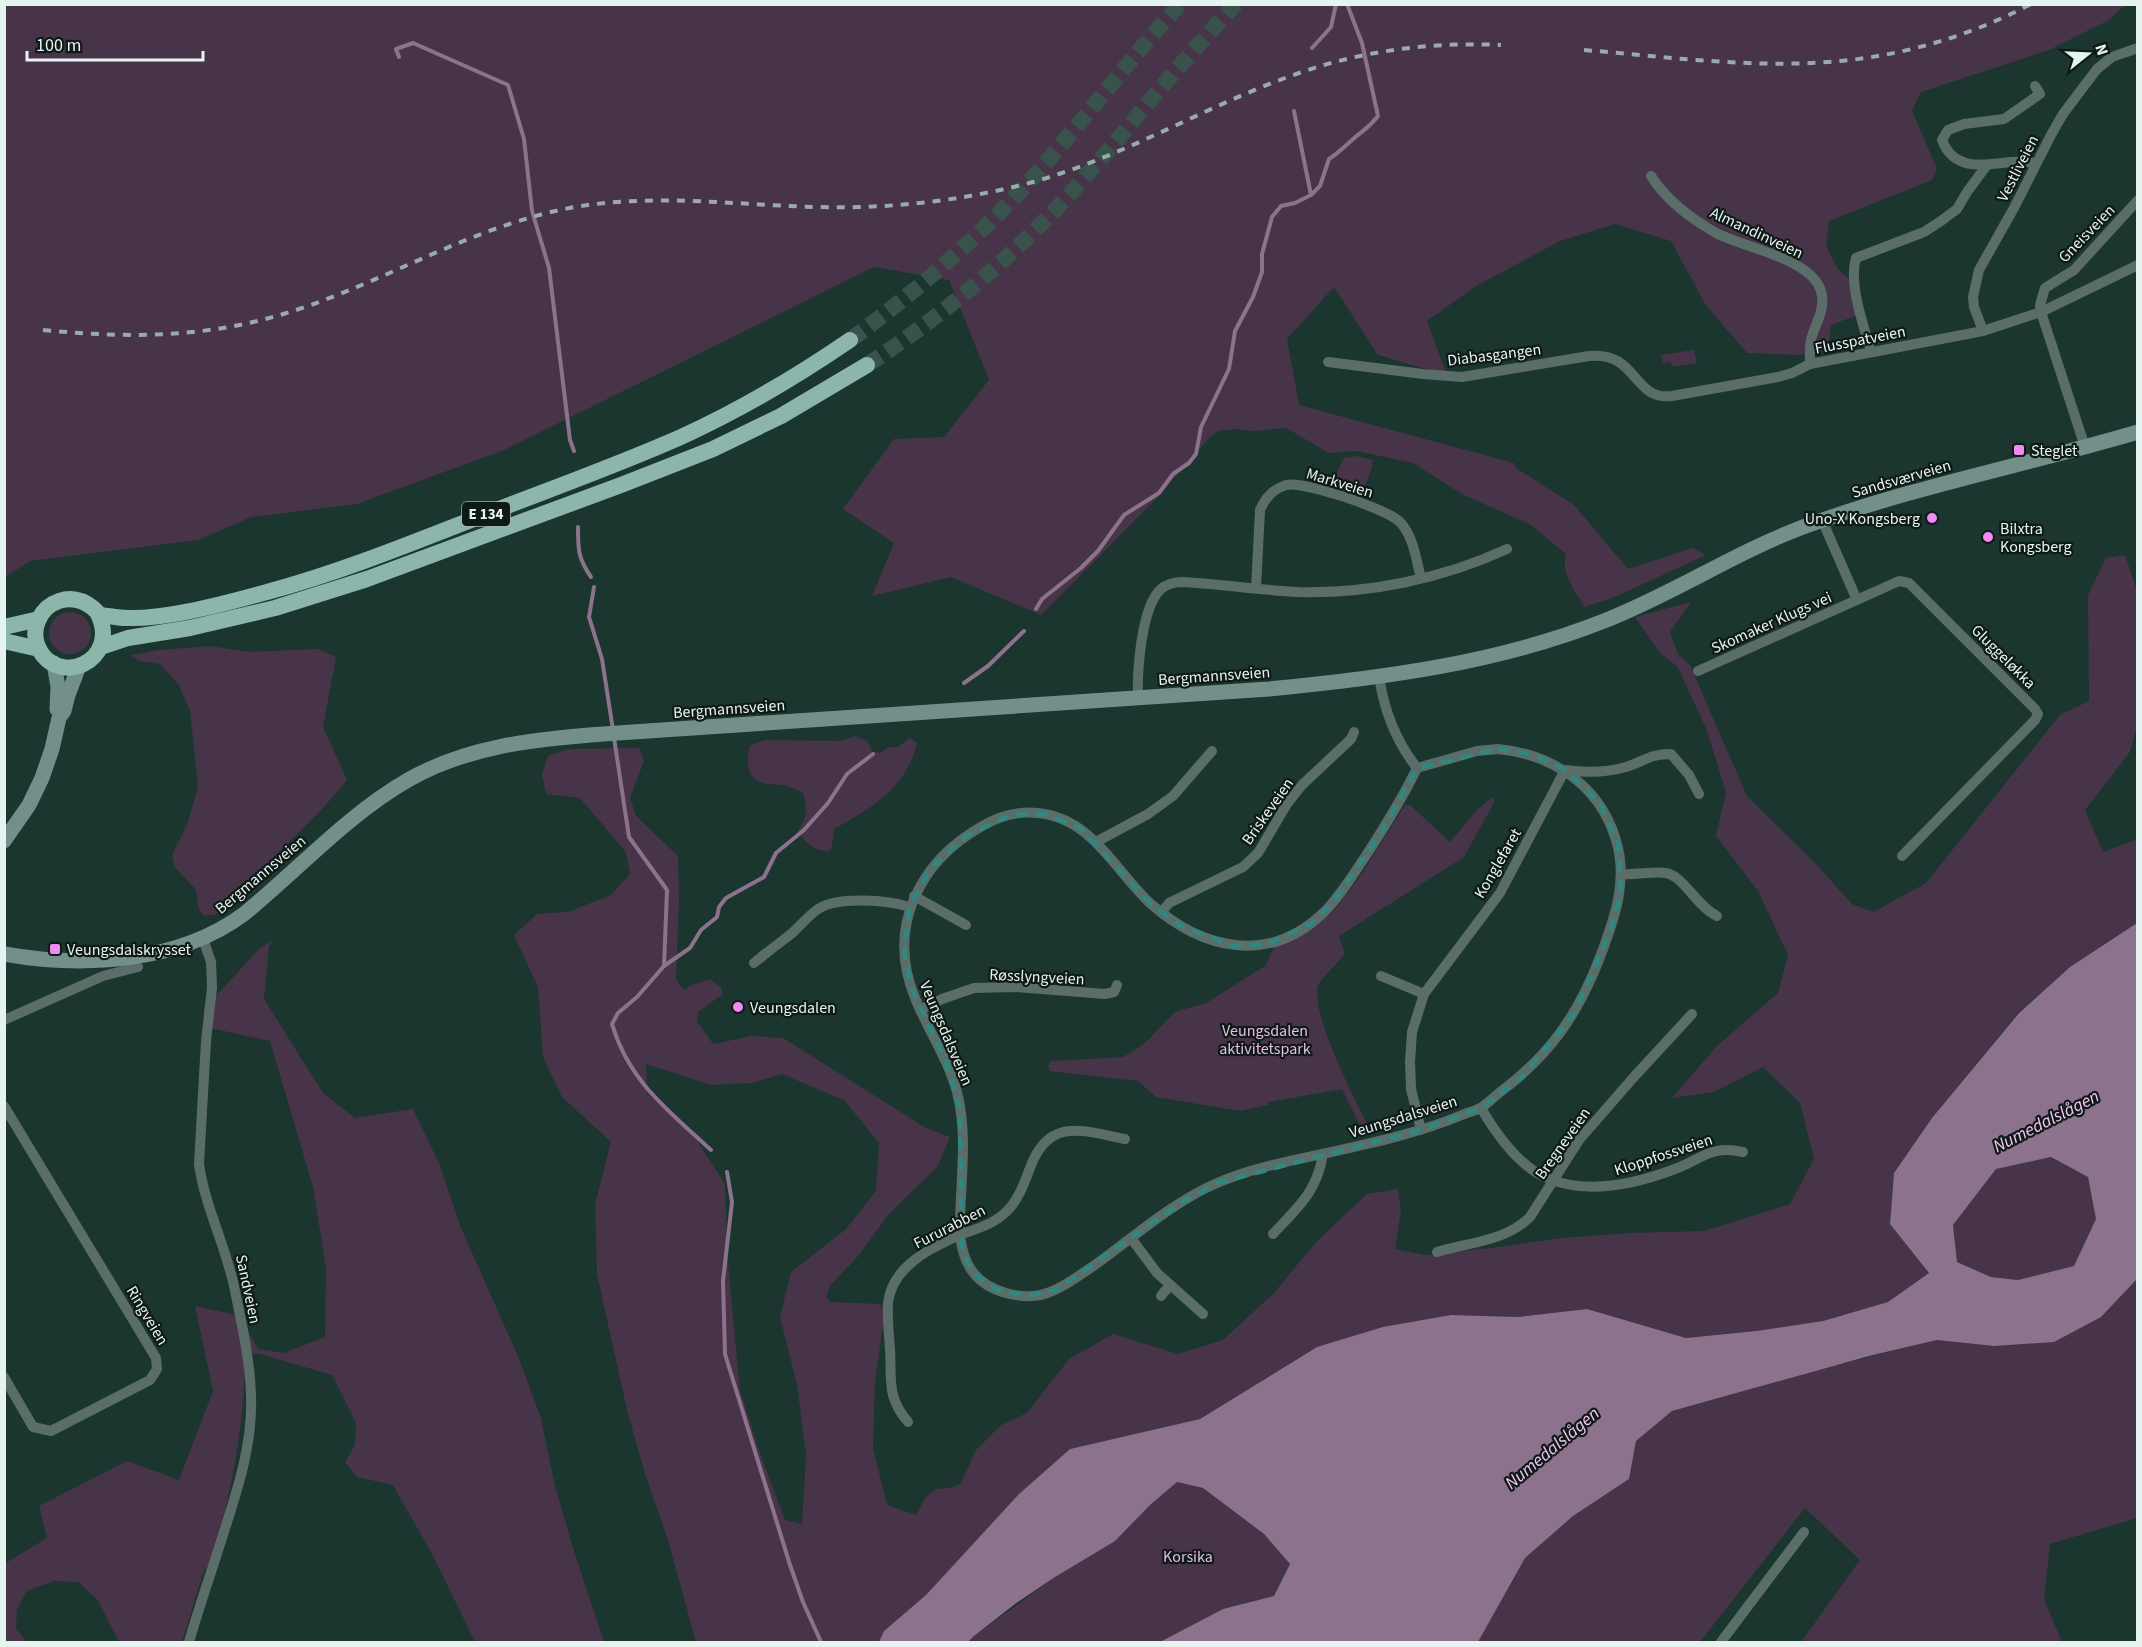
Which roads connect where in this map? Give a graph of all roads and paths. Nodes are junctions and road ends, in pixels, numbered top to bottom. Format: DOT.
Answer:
graph roads {
  1 [pos="2138,48"];
  2 [pos="2035,86"];
  3 [pos="2035,163"];
  4 [pos="1987,165"];
  5 [pos="1651,176"];
  6 [pos="2138,200"];
  7 [pos="2138,265"];
  8 [pos="2041,312"];
  9 [pos="1983,331"];
  10 [pos="850,340"];
  11 [pos="1871,352"];
  12 [pos="1329,362"];
  13 [pos="1810,364"];
  14 [pos="867,365"];
  15 [pos="1649,392"];
  16 [pos="2138,432"];
  17 [pos="2085,447"];
  18 [pos="1822,520"];
  19 [pos="1507,549"];
  20 [pos="1421,578"];
  21 [pos="1256,588"];
  22 [pos="1857,600"];
  23 [pos="98,614"];
  24 [pos="39,619"];
  25 [pos="4,627"];
  26 [pos="4,641"];
  27 [pos="101,647"];
  28 [pos="39,649"];
  29 [pos="1516,651"];
  30 [pos="54,663"];
  31 [pos="79,666"];
  32 [pos="1698,671"];
  33 [pos="1379,676"];
  34 [pos="1138,699"];
  35 [pos="59,718"];
  36 [pos="1354,732"];
  37 [pos="1212,751"];
  38 [pos="1417,768"];
  39 [pos="1565,770"];
  40 [pos="1699,794"];
  41 [pos="4,841"];
  42 [pos="1096,842"];
  43 [pos="1902,856"];
  44 [pos="1622,874"];
  45 [pos="914,896"];
  46 [pos="910,908"];
  47 [pos="1162,912"];
  48 [pos="1717,916"];
  49 [pos="966,925"];
  50 [pos="203,939"];
  51 [pos="5,954"];
  52 [pos="754,963"];
  53 [pos="138,967"];
  54 [pos="1381,976"];
  55 [pos="1117,985"];
  56 [pos="1424,994"];
  57 [pos="920,1010"];
  58 [pos="1692,1014"];
  59 [pos="4,1020"];
  60 [pos="4,1106"];
  61 [pos="1481,1108"];
  62 [pos="1421,1130"];
  63 [pos="1125,1139"];
  64 [pos="1743,1152"];
  65 [pos="1323,1154"];
  66 [pos="1553,1180"];
  67 [pos="1273,1234"];
  68 [pos="960,1236"];
  69 [pos="1131,1238"];
  70 [pos="1437,1252"];
  71 [pos="1170,1285"];
  72 [pos="1161,1296"];
  73 [pos="1203,1314"];
  74 [pos="4,1377"];
  75 [pos="908,1422"];
  76 [pos="1804,1532"];
  77 [pos="189,1642"];
  78 [pos="1721,1642"];
  1 -- 3 [label="street, Vestliveien"];
  2 -- 4 [label="street"];
  3 -- 4 [label="street"];
  3 -- 9 [label="street, Vestliveien"];
  4 -- 11 [label="street"];
  5 -- 13 [label="street, Almandinveien"];
  6 -- 8 [label="street, Gneisveien"];
  7 -- 8 [label="street, Flusspatveien"];
  8 -- 9 [label="street, Flusspatveien"];
  8 -- 17 [label="street"];
  9 -- 11 [label="street, Flusspatveien"];
  10 -- 23 [label="highway, E 134"];
  11 -- 13 [label="street, Flusspatveien"];
  12 -- 15 [label="street, Diabasgangen"];
  13 -- 15 [label="street, Flusspatveien"];
  14 -- 27 [label="highway, E 134"];
  16 -- 17 [label="main road, Sandsværveien"];
  17 -- 18 [label="main road, Sandsværveien"];
  18 -- 22 [label="street"];
  18 -- 29 [label="main road, Sandsværveien"];
  19 -- 20 [label="street"];
  20 -- 21 [label="street"];
  20 -- 21 [label="street, Markveien"];
  21 -- 34 [label="street"];
  22 -- 32 [label="street, Skomaker Klugs vei"];
  22 -- 43 [label="street, Gluggeløkka"];
  23 -- 24 [label="highway, E 134"];
  23 -- 27 [label="highway"];
  24 -- 25 [label="highway, E 134"];
  24 -- 28 [label="highway"];
  26 -- 28 [label="highway"];
  27 -- 31 [label="highway, E 134"];
  28 -- 30 [label="highway"];
  29 -- 33 [label="main road, Bergmannsveien"];
  30 -- 31 [label="highway"];
  30 -- 35 [label="main road"];
  31 -- 35 [label="main road"];
  33 -- 34 [label="main road, Bergmannsveien"];
  33 -- 38 [label="street"];
  34 -- 50 [label="main road, Bergmannsveien"];
  35 -- 41 [label="main road"];
  36 -- 47 [label="street, Briskeveien"];
  37 -- 42 [label="street"];
  38 -- 39 [label="street, Veungsdalsveien"];
  38 -- 47 [label="street, Veungsdalsveien"];
  39 -- 40 [label="street, Veungsdalsveien"];
  39 -- 44 [label="street, Veungsdalsveien"];
  39 -- 56 [label="street, Konglefaret"];
  42 -- 45 [label="street, Veungsdalsveien"];
  42 -- 47 [label="street, Veungsdalsveien"];
  44 -- 48 [label="street"];
  44 -- 61 [label="street, Veungsdalsveien"];
  45 -- 46 [label="street, Veungsdalsveien"];
  45 -- 49 [label="street"];
  46 -- 52 [label="street"];
  46 -- 57 [label="street, Veungsdalsveien"];
  50 -- 51 [label="main road, Bergmannsveien"];
  50 -- 77 [label="street, Sandveien"];
  53 -- 59 [label="street"];
  54 -- 56 [label="street"];
  55 -- 57 [label="street, Røsslyngveien"];
  56 -- 62 [label="street, Konglefaret"];
  57 -- 68 [label="street, Veungsdalsveien"];
  58 -- 66 [label="street, Bregneveien"];
  60 -- 74 [label="street, Ringveien"];
  61 -- 62 [label="street, Veungsdalsveien"];
  61 -- 66 [label="street, Kloppfossveien"];
  62 -- 65 [label="street, Veungsdalsveien"];
  63 -- 68 [label="street, Fururabben"];
  64 -- 66 [label="street, Kloppfossveien"];
  65 -- 67 [label="street"];
  65 -- 69 [label="street, Veungsdalsveien"];
  66 -- 70 [label="street, Bregneveien"];
  68 -- 69 [label="street, Veungsdalsveien"];
  68 -- 75 [label="street, Fururabben"];
  69 -- 71 [label="street"];
  71 -- 72 [label="street"];
  71 -- 73 [label="street"];
  76 -- 78 [label="street"];
}
